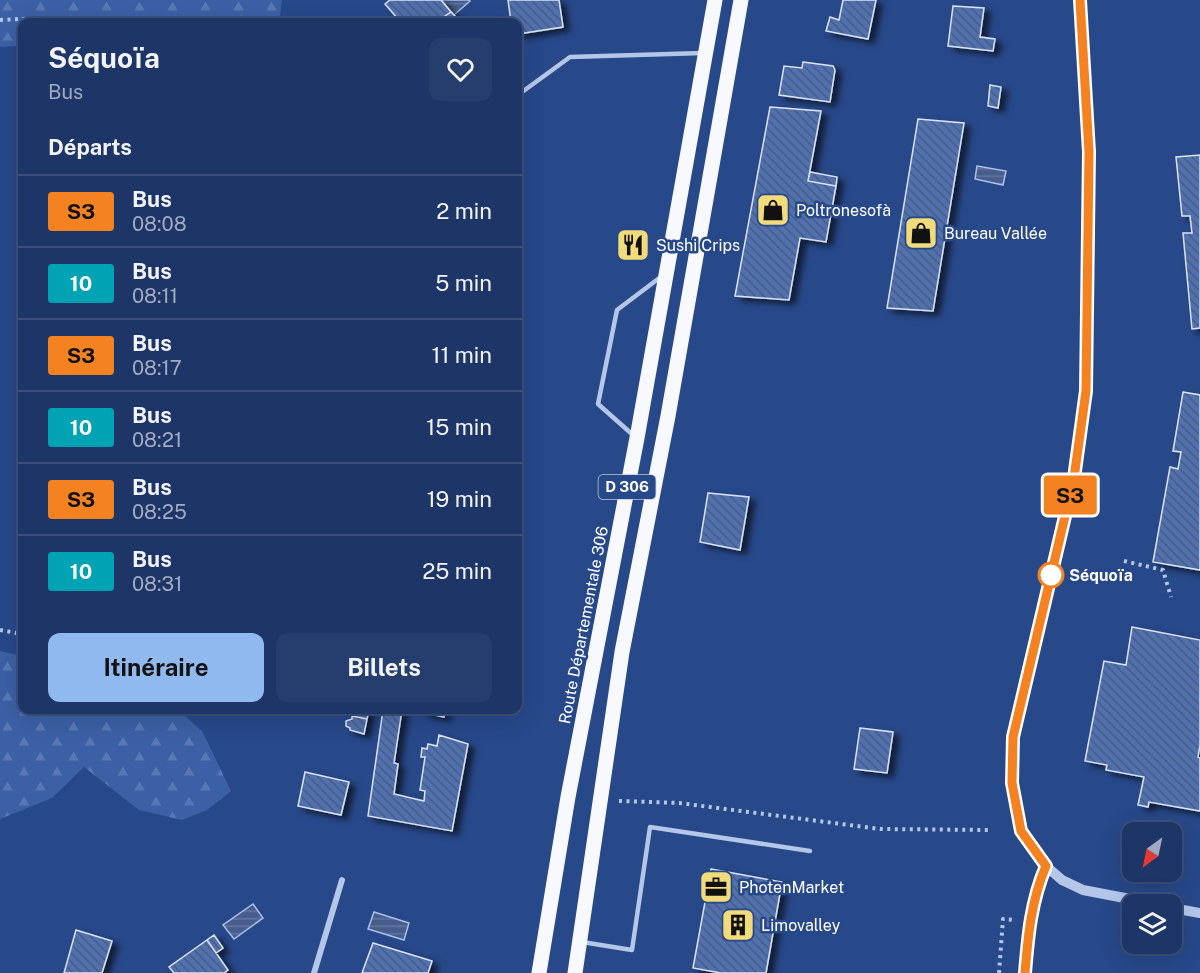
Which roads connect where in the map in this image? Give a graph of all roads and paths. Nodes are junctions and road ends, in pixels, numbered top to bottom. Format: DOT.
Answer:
graph roads {
  1 [pos="715,0"];
  2 [pos="741,0"];
  3 [pos="1080,0"];
  4 [pos="18,19"];
  5 [pos="0,20"];
  6 [pos="705,53"];
  7 [pos="522,92"];
  8 [pos="666,273"];
  9 [pos="637,438"];
  10 [pos="1124,561"];
  11 [pos="1171,597"];
  12 [pos="0,630"];
  13 [pos="18,633"];
  14 [pos="601,800"];
  15 [pos="991,830"];
  16 [pos="810,851"];
  17 [pos="1046,866"];
  18 [pos="342,880"];
  19 [pos="1122,897"];
  20 [pos="1182,910"];
  21 [pos="1200,913"];
  22 [pos="1029,922"];
  23 [pos="580,942"];
  24 [pos="314,973"];
  25 [pos="539,973"];
  26 [pos="575,973"];
  27 [pos="999,973"];
  28 [pos="1025,973"];
  1 -- 6 [label="main road, Route Départementale 306 / D 306"];
  2 -- 14 [label="main road, D 306"];
  3 -- 17 [label="street"];
  4 -- 5 [label="path"];
  6 -- 7 [label="lane"];
  6 -- 8 [label="main road, Route Départementale 306 / D 306"];
  8 -- 9 [label="main road, Route Départementale 306 / D 306"];
  8 -- 9 [label="lane"];
  9 -- 25 [label="main road, Route Départementale 306 / D 306"];
  10 -- 11 [label="path"];
  12 -- 13 [label="path"];
  14 -- 15 [label="path"];
  14 -- 23 [label="main road, D 306"];
  16 -- 23 [label="lane"];
  17 -- 19 [label="street"];
  17 -- 22 [label="street"];
  18 -- 24 [label="street"];
  20 -- 21 [label="street"];
  22 -- 27 [label="path"];
  22 -- 28 [label="street"];
  23 -- 26 [label="main road, D 306"];
}
